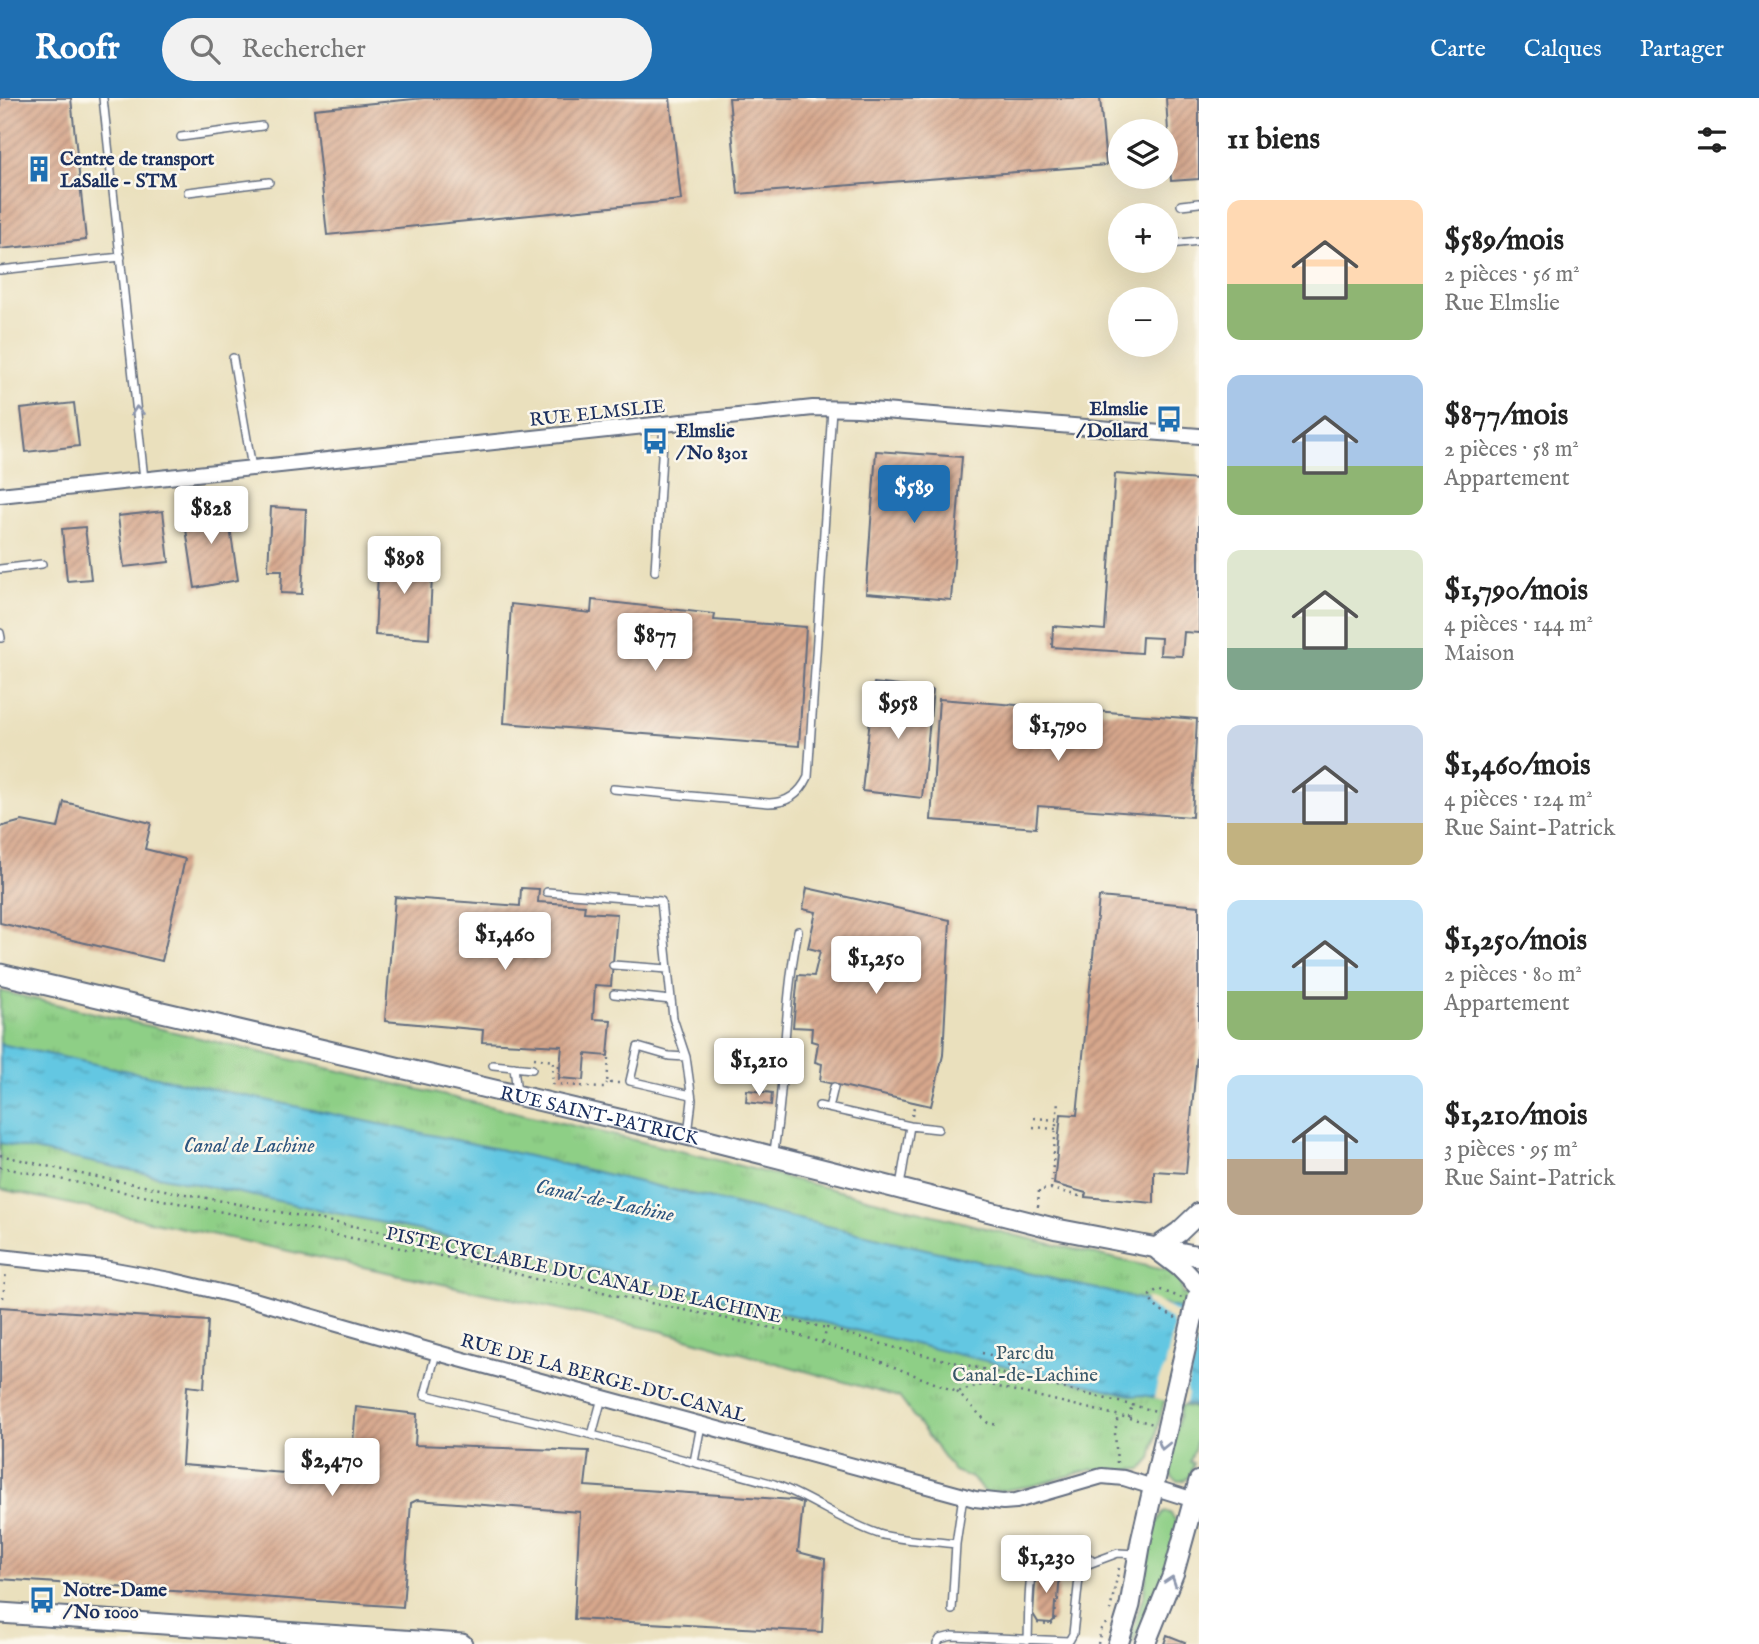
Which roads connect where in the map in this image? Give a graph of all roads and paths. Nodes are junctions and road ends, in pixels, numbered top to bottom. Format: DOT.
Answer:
graph roads {
  1 [pos="103,98"];
  2 [pos="262,126"];
  3 [pos="181,137"];
  4 [pos="269,182"];
  5 [pos="188,192"];
  6 [pos="1199,203"];
  7 [pos="1181,205"];
  8 [pos="1199,241"];
  9 [pos="1178,243"];
  10 [pos="121,257"];
  11 [pos="0,270"];
  12 [pos="233,358"];
  13 [pos="832,408"];
  14 [pos="664,424"];
  15 [pos="1199,436"];
  16 [pos="252,468"];
  17 [pos="144,479"];
  18 [pos="0,495"];
  19 [pos="42,564"];
  20 [pos="0,569"];
  21 [pos="654,571"];
  22 [pos="0,633"];
  23 [pos="1,638"];
  24 [pos="613,789"];
  25 [pos="547,892"];
  26 [pos="798,931"];
  27 [pos="613,965"];
  28 [pos="668,969"];
  29 [pos="0,974"];
  30 [pos="614,994"];
  31 [pos="671,1000"];
  32 [pos="686,1057"];
  33 [pos="531,1058"];
  34 [pos="609,1058"];
  35 [pos="493,1065"];
  36 [pos="559,1065"];
  37 [pos="514,1067"];
  38 [pos="532,1069"];
  39 [pos="607,1083"];
  40 [pos="558,1084"];
  41 [pos="618,1084"];
  42 [pos="834,1087"];
  43 [pos="517,1095"];
  44 [pos="691,1095"];
  45 [pos="1058,1100"];
  46 [pos="915,1102"];
  47 [pos="819,1106"];
  48 [pos="829,1108"];
  49 [pos="1034,1118"];
  50 [pos="1057,1120"];
  51 [pos="910,1126"];
  52 [pos="1033,1127"];
  53 [pos="938,1129"];
  54 [pos="1056,1129"];
  55 [pos="688,1136"];
  56 [pos="0,1155"];
  57 [pos="773,1157"];
  58 [pos="0,1167"];
  59 [pos="1060,1186"];
  60 [pos="1067,1187"];
  61 [pos="1051,1189"];
  62 [pos="899,1190"];
  63 [pos="1059,1191"];
  64 [pos="1080,1191"];
  65 [pos="1066,1193"];
  66 [pos="1038,1208"];
  67 [pos="1199,1213"];
  68 [pos="1156,1248"];
  69 [pos="1199,1256"];
  70 [pos="0,1257"];
  71 [pos="6,1272"];
  72 [pos="1196,1294"];
  73 [pos="4,1297"];
  74 [pos="1180,1320"];
  75 [pos="827,1328"];
  76 [pos="823,1342"];
  77 [pos="436,1352"];
  78 [pos="982,1353"];
  79 [pos="1011,1359"];
  80 [pos="1029,1364"];
  81 [pos="1008,1367"];
  82 [pos="957,1392"];
  83 [pos="602,1396"];
  84 [pos="1132,1404"];
  85 [pos="1165,1407"];
  86 [pos="1118,1415"];
  87 [pos="1129,1417"];
  88 [pos="701,1423"];
  89 [pos="1154,1423"];
  90 [pos="998,1425"];
  91 [pos="592,1435"];
  92 [pos="694,1462"];
  93 [pos="1117,1465"];
  94 [pos="1154,1488"];
  95 [pos="1197,1494"];
  96 [pos="963,1496"];
  97 [pos="956,1544"];
  98 [pos="1138,1555"];
  99 [pos="1092,1561"];
  100 [pos="1119,1563"];
  101 [pos="1056,1601"];
  102 [pos="952,1610"];
  103 [pos="0,1613"];
  104 [pos="1035,1623"];
  105 [pos="1028,1640"];
  106 [pos="462,1644"];
  107 [pos="937,1644"];
  108 [pos="1098,1644"];
  109 [pos="1118,1644"];
  110 [pos="1145,1644"];
  1 -- 10 [label="lane"];
  2 -- 3 [label="lane"];
  4 -- 5 [label="lane"];
  6 -- 7 [label="lane"];
  8 -- 9 [label="lane"];
  10 -- 11 [label="lane"];
  17 -- 10 [label="lane, one-way"];
  12 -- 16 [label="lane"];
  13 -- 14 [label="street, RUE ELMSLIE"];
  13 -- 15 [label="street, RUE ELMSLIE"];
  13 -- 24 [label="lane"];
  14 -- 16 [label="street, RUE ELMSLIE"];
  14 -- 21 [label="lane"];
  16 -- 17 [label="street, RUE ELMSLIE"];
  17 -- 18 [label="street, RUE ELMSLIE"];
  19 -- 20 [label="lane"];
  22 -- 23 [label="lane"];
  25 -- 28 [label="lane"];
  26 -- 57 [label="lane"];
  27 -- 28 [label="lane"];
  28 -- 31 [label="lane"];
  29 -- 43 [label="main road, RUE SAINT-PATRICK"];
  30 -- 31 [label="lane"];
  31 -- 32 [label="lane"];
  32 -- 44 [label="lane"];
  32 -- 44 [label="lane"];
  33 -- 40 [label="path"];
  34 -- 39 [label="path"];
  35 -- 37 [label="lane"];
  36 -- 40 [label="path"];
  37 -- 38 [label="lane"];
  37 -- 43 [label="lane"];
  39 -- 40 [label="path"];
  39 -- 41 [label="path"];
  42 -- 48 [label="lane"];
  43 -- 55 [label="main road, RUE SAINT-PATRICK"];
  44 -- 55 [label="lane"];
  45 -- 50 [label="path"];
  46 -- 51 [label="path"];
  47 -- 48 [label="lane"];
  48 -- 51 [label="lane"];
  49 -- 50 [label="path"];
  50 -- 54 [label="path"];
  51 -- 53 [label="lane"];
  51 -- 62 [label="lane"];
  52 -- 54 [label="path"];
  54 -- 61 [label="path"];
  55 -- 57 [label="main road, RUE SAINT-PATRICK"];
  56 -- 75 [label="path"];
  57 -- 62 [label="main road, RUE SAINT-PATRICK"];
  58 -- 76 [label="path, PISTE CYCLABLE DU CANAL DE LACHINE"];
  59 -- 63 [label="path"];
  60 -- 65 [label="path"];
  61 -- 63 [label="path"];
  61 -- 66 [label="path"];
  62 -- 68 [label="main road, RUE SAINT-PATRICK"];
  63 -- 65 [label="path"];
  64 -- 65 [label="path"];
  67 -- 68 [label="main road"];
  68 -- 69 [label="main road, RUE SAINT-PATRICK"];
  68 -- 72 [label="main road"];
  70 -- 77 [label="street, RUE DE LA BERGE-DU-CANAL"];
  71 -- 73 [label="path"];
  72 -- 74 [label="path"];
  72 -- 85 [label="main road, bridge"];
  75 -- 76 [label="path"];
  75 -- 84 [label="path"];
  76 -- 82 [label="path, PISTE CYCLABLE DU CANAL DE LACHINE"];
  77 -- 83 [label="street, RUE DE LA BERGE-DU-CANAL"];
  77 -- 91 [label="lane"];
  78 -- 79 [label="path"];
  79 -- 80 [label="path"];
  79 -- 81 [label="path"];
  82 -- 86 [label="path"];
  82 -- 90 [label="path"];
  83 -- 88 [label="street, RUE DE LA BERGE-DU-CANAL"];
  83 -- 91 [label="lane"];
  84 -- 85 [label="path"];
  84 -- 87 [label="path"];
  85 -- 94 [label="main road, one-way"];
  86 -- 87 [label="path"];
  86 -- 93 [label="path"];
  87 -- 89 [label="path"];
  88 -- 92 [label="lane"];
  88 -- 96 [label="street, RUE DE LA BERGE-DU-CANAL"];
  91 -- 92 [label="lane"];
  92 -- 97 [label="lane"];
  94 -- 95 [label="street, RUE DE LA BERGE-DU-CANAL"];
  94 -- 96 [label="street, RUE DE LA BERGE-DU-CANAL"];
  94 -- 98 [label="main road"];
  110 -- 95 [label="main road, one-way"];
  96 -- 97 [label="lane"];
  97 -- 102 [label="lane"];
  98 -- 99 [label="lane"];
  98 -- 109 [label="main road"];
  99 -- 105 [label="lane"];
  99 -- 105 [label="lane"];
  100 -- 108 [label="path"];
  101 -- 104 [label="path"];
  103 -- 106 [label="main road"];
  105 -- 107 [label="lane"];
}
